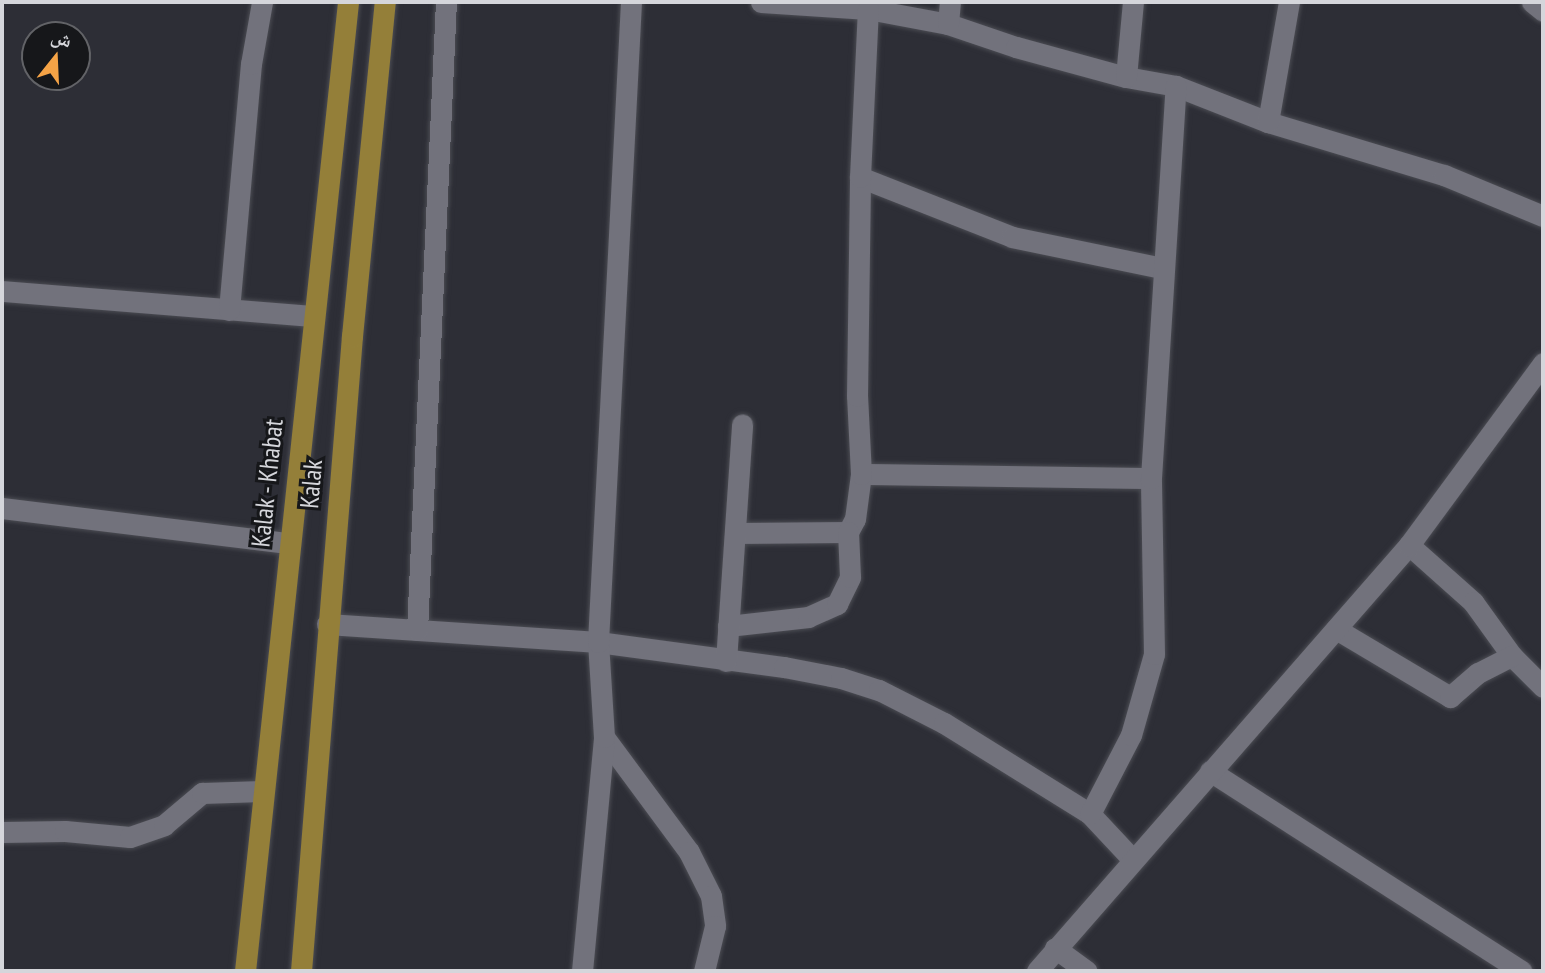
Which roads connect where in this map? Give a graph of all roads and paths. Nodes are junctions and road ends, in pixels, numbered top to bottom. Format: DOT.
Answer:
graph roads {
  1 [pos="262,2"];
  2 [pos="348,2"];
  3 [pos="385,2"];
  4 [pos="446,2"];
  5 [pos="631,2"];
  6 [pos="761,2"];
  7 [pos="950,2"];
  8 [pos="1133,2"];
  9 [pos="1289,2"];
  10 [pos="1532,2"];
  11 [pos="867,9"];
  12 [pos="1543,11"];
  13 [pos="948,24"];
  14 [pos="1126,77"];
  15 [pos="1176,86"];
  16 [pos="1268,122"];
  17 [pos="860,177"];
  18 [pos="1543,216"];
  19 [pos="1162,268"];
  20 [pos="2,291"];
  21 [pos="229,310"];
  22 [pos="314,316"];
  23 [pos="1543,363"];
  24 [pos="742,425"];
  25 [pos="861,474"];
  26 [pos="1151,478"];
  27 [pos="2,508"];
  28 [pos="735,533"];
  29 [pos="848,533"];
  30 [pos="288,543"];
  31 [pos="1409,545"];
  32 [pos="327,624"];
  33 [pos="728,626"];
  34 [pos="1336,629"];
  35 [pos="416,630"];
  36 [pos="598,642"];
  37 [pos="1512,656"];
  38 [pos="726,661"];
  39 [pos="1543,687"];
  40 [pos="604,737"];
  41 [pos="1210,771"];
  42 [pos="262,791"];
  43 [pos="1090,814"];
  44 [pos="2,832"];
  45 [pos="1133,860"];
  46 [pos="1055,948"];
  47 [pos="245,971"];
  48 [pos="301,971"];
  49 [pos="582,971"];
  50 [pos="704,971"];
  51 [pos="1037,971"];
  52 [pos="1087,971"];
  53 [pos="1521,971"];
  1 -- 21 [label="street"];
  2 -- 22 [label="main road, Kalak - Khabat"];
  3 -- 32 [label="main road, Kalak"];
  4 -- 35 [label="street"];
  5 -- 36 [label="street"];
  6 -- 11 [label="street"];
  7 -- 13 [label="street"];
  8 -- 14 [label="street"];
  9 -- 16 [label="street"];
  10 -- 12 [label="street"];
  11 -- 13 [label="street"];
  11 -- 17 [label="street"];
  13 -- 14 [label="street"];
  14 -- 15 [label="street"];
  15 -- 16 [label="street"];
  15 -- 19 [label="street"];
  16 -- 18 [label="street"];
  17 -- 19 [label="street"];
  17 -- 25 [label="street"];
  19 -- 26 [label="street"];
  20 -- 21 [label="street"];
  21 -- 22 [label="street"];
  22 -- 30 [label="main road, Kalak - Khabat"];
  23 -- 31 [label="street"];
  24 -- 28 [label="street"];
  25 -- 26 [label="street"];
  25 -- 29 [label="street"];
  26 -- 43 [label="street"];
  27 -- 30 [label="street"];
  28 -- 29 [label="street"];
  28 -- 33 [label="street"];
  29 -- 33 [label="street"];
  30 -- 42 [label="main road, Kalak - Khabat"];
  31 -- 34 [label="street"];
  31 -- 37 [label="street"];
  32 -- 35 [label="street"];
  32 -- 48 [label="main road, Kalak"];
  33 -- 38 [label="street"];
  34 -- 37 [label="street"];
  34 -- 41 [label="street"];
  35 -- 36 [label="street"];
  36 -- 38 [label="street"];
  36 -- 40 [label="street"];
  37 -- 39 [label="street"];
  38 -- 43 [label="street"];
  40 -- 49 [label="street"];
  40 -- 50 [label="street"];
  41 -- 45 [label="street"];
  41 -- 53 [label="street"];
  42 -- 44 [label="street"];
  42 -- 47 [label="main road, Kalak - Khabat"];
  43 -- 45 [label="street"];
  45 -- 46 [label="street"];
  46 -- 51 [label="street"];
  46 -- 52 [label="street"];
}
